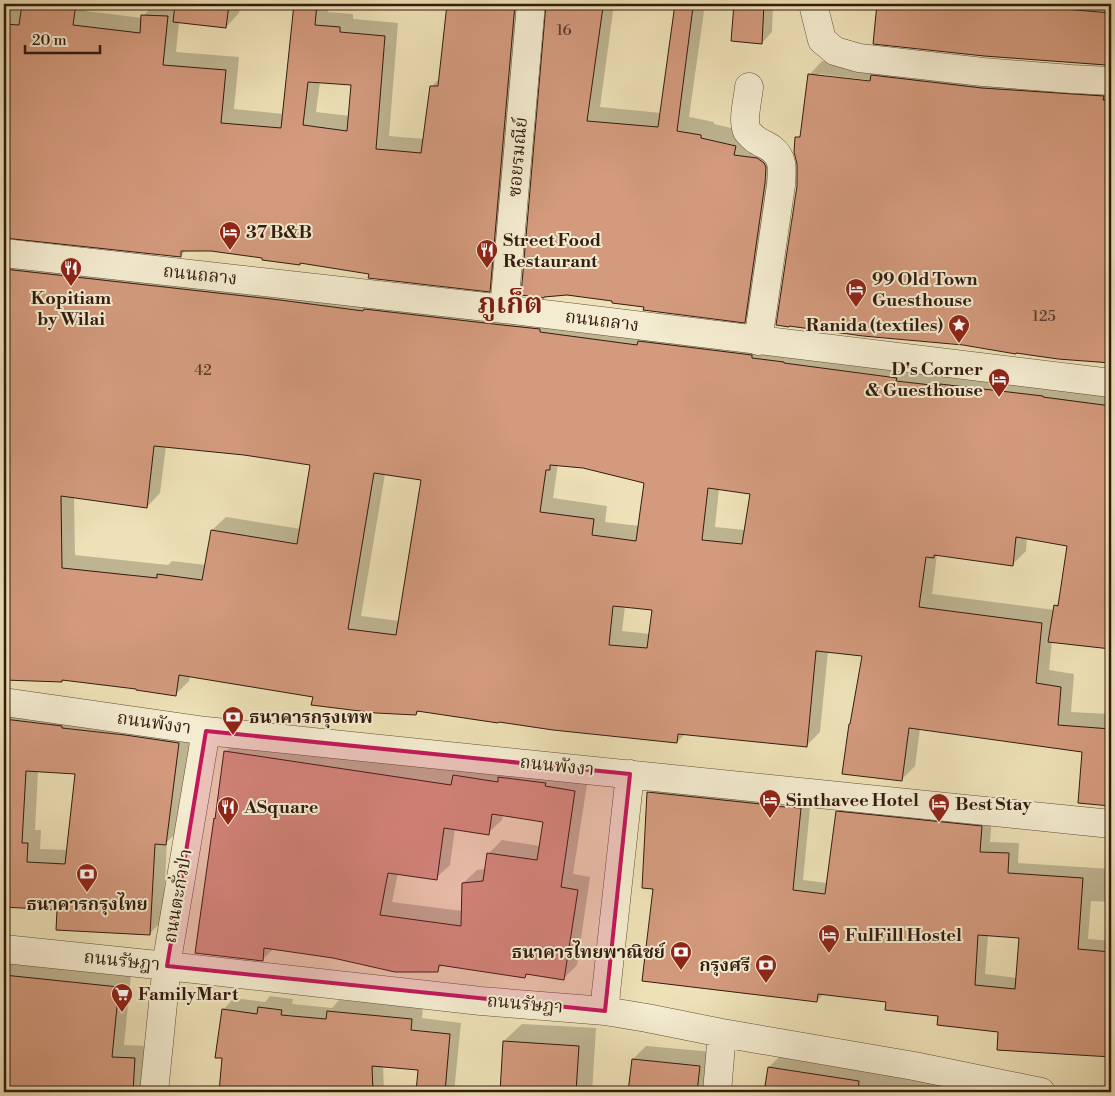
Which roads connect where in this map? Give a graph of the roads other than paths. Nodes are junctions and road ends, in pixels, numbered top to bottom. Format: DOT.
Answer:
graph roads {
  1 [pos="531,4"];
  2 [pos="813,4"];
  3 [pos="1111,81"];
  4 [pos="749,87"];
  5 [pos="4,253"];
  6 [pos="504,309"];
  7 [pos="758,340"];
  8 [pos="1111,384"];
  9 [pos="4,702"];
  10 [pos="206,731"];
  11 [pos="630,774"];
  12 [pos="1111,824"];
  13 [pos="4,949"];
  14 [pos="167,966"];
  15 [pos="605,1011"];
  16 [pos="722,1033"];
  17 [pos="154,1092"];
  18 [pos="717,1092"];
  19 [pos="1041,1092"];
  1 -- 6 [label="street, ซอยรมณีย์"];
  2 -- 3 [label="street"];
  4 -- 7 [label="street"];
  5 -- 6 [label="street, ถนนถลาง"];
  6 -- 7 [label="street, ถนนถลาง"];
  7 -- 8 [label="street, ถนนถลาง"];
  9 -- 10 [label="street, ถนนพังงา"];
  10 -- 11 [label="street, ถนนพังงา"];
  10 -- 14 [label="street, ถนนตะกั่วป่า"];
  11 -- 12 [label="street, ถนนพังงา"];
  11 -- 15 [label="street"];
  13 -- 14 [label="street, ถนนรัษฎา"];
  14 -- 15 [label="street, ถนนรัษฎา"];
  14 -- 17 [label="street, ถนนตะกั่วป่า"];
  15 -- 16 [label="street, ถนนรัษฎา"];
  16 -- 18 [label="street"];
  16 -- 19 [label="street, ถนนรัษฎา"];
}
